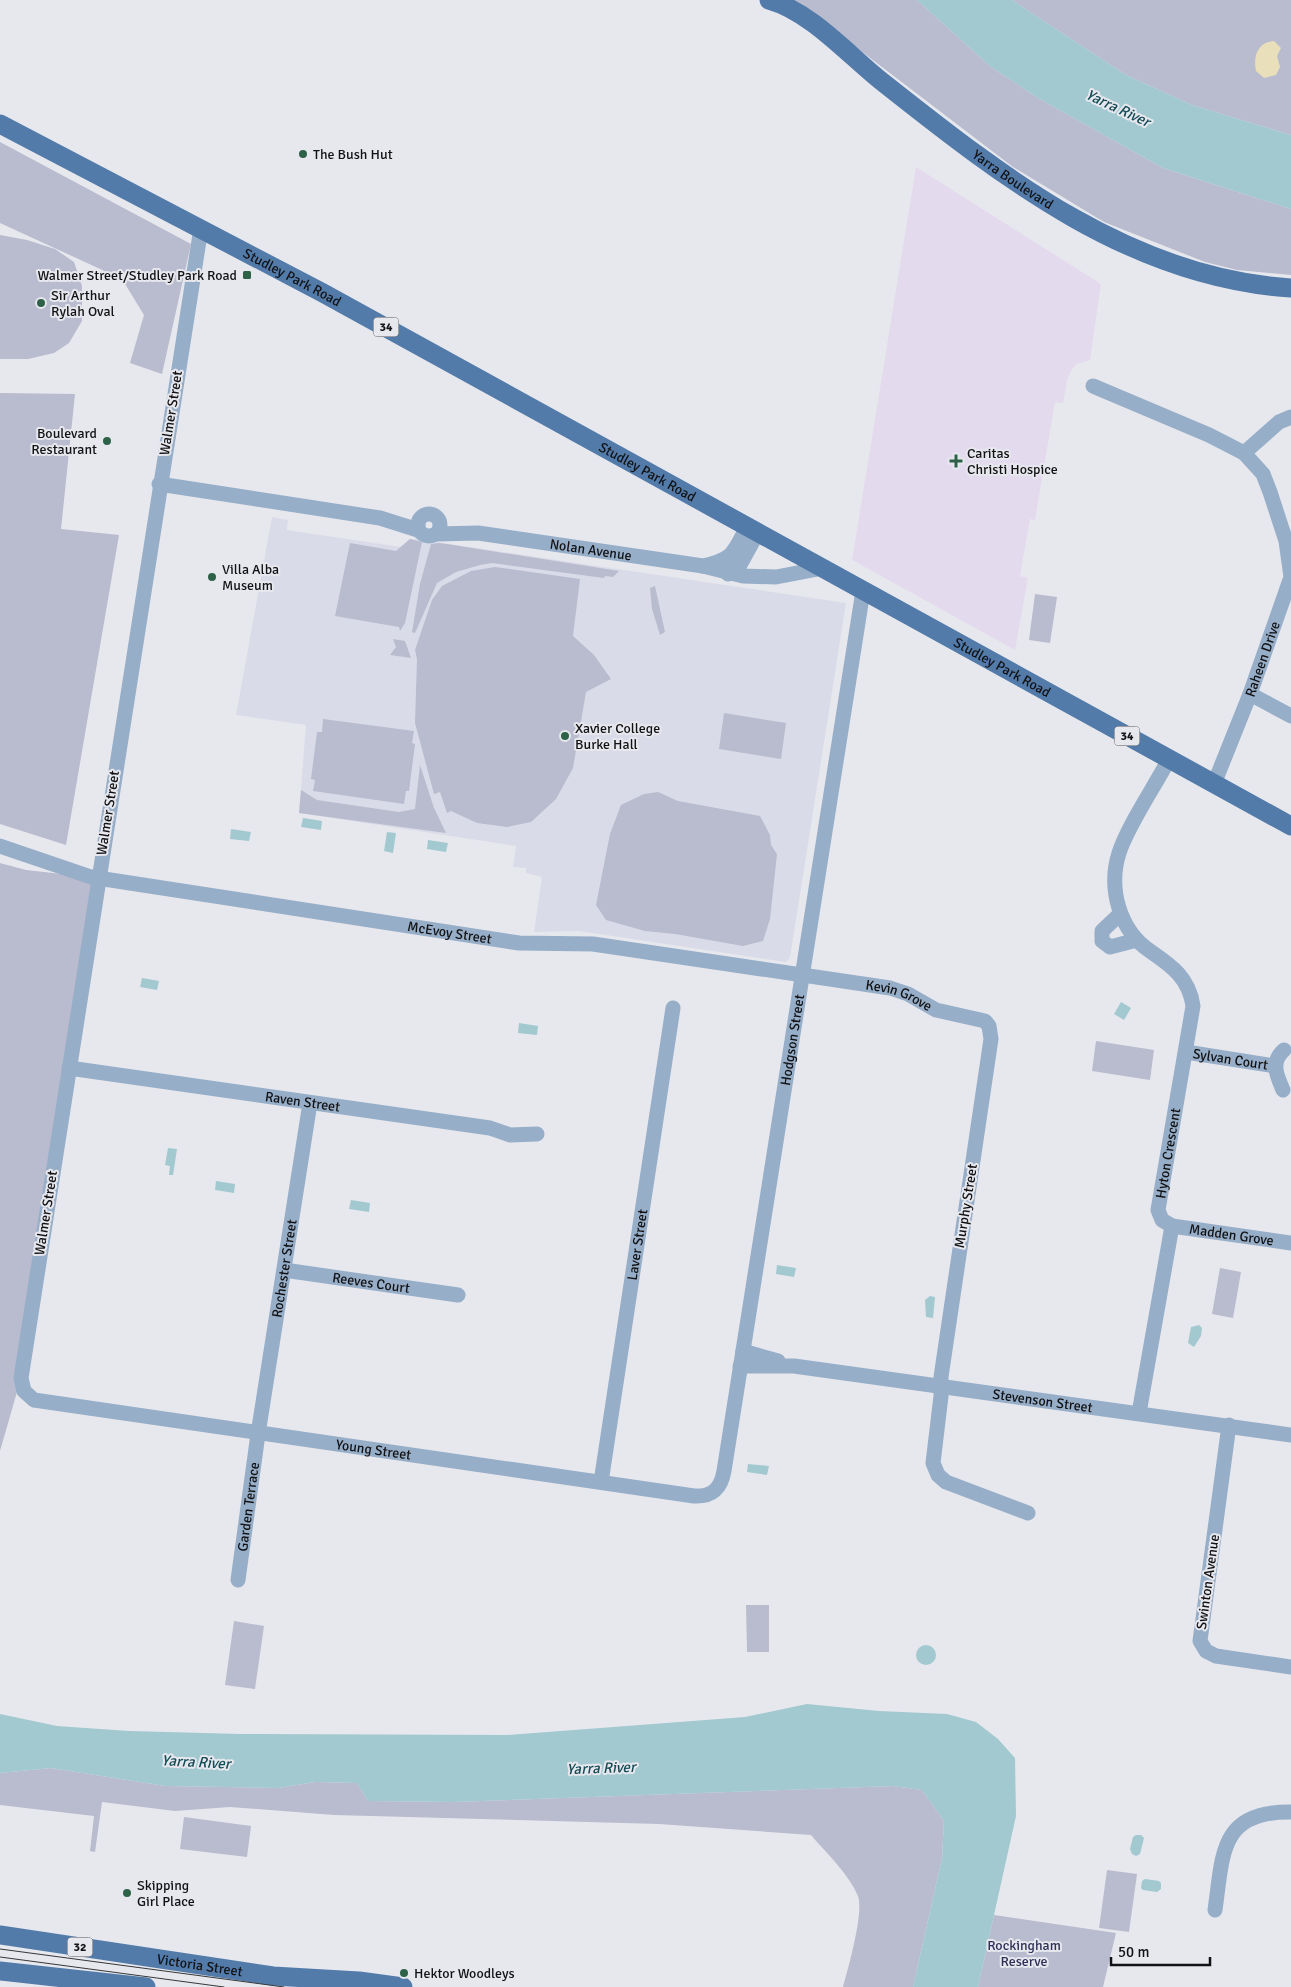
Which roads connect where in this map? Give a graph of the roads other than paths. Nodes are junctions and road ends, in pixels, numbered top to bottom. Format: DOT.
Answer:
graph roads {
  1 [pos="769,0"];
  2 [pos="0,124"];
  3 [pos="201,228"];
  4 [pos="1291,288"];
  5 [pos="1093,386"];
  6 [pos="1291,417"];
  7 [pos="1244,453"];
  8 [pos="160,484"];
  9 [pos="420,523"];
  10 [pos="438,527"];
  11 [pos="752,529"];
  12 [pos="703,566"];
  13 [pos="823,568"];
  14 [pos="728,574"];
  15 [pos="863,591"];
  16 [pos="1287,606"];
  17 [pos="1250,694"];
  18 [pos="1291,716"];
  19 [pos="1170,759"];
  20 [pos="1214,784"];
  21 [pos="1291,826"];
  22 [pos="0,846"];
  23 [pos="98,878"];
  24 [pos="1120,914"];
  25 [pos="1137,940"];
  26 [pos="802,974"];
  27 [pos="673,1008"];
  28 [pos="989,1026"];
  29 [pos="1284,1050"];
  30 [pos="1186,1052"];
  31 [pos="1275,1066"];
  32 [pos="68,1068"];
  33 [pos="1283,1090"];
  34 [pos="310,1103"];
  35 [pos="537,1134"];
  36 [pos="1172,1226"];
  37 [pos="1291,1243"];
  38 [pos="284,1270"];
  39 [pos="458,1295"];
  40 [pos="742,1351"];
  41 [pos="740,1366"];
  42 [pos="794,1366"];
  43 [pos="941,1386"];
  44 [pos="28,1397"];
  45 [pos="1139,1413"];
  46 [pos="1229,1426"];
  47 [pos="258,1434"];
  48 [pos="1291,1435"];
  49 [pos="601,1482"];
  50 [pos="717,1489"];
  51 [pos="1028,1513"];
  52 [pos="238,1580"];
  53 [pos="1291,1667"];
  54 [pos="1291,1812"];
  55 [pos="1215,1910"];
  56 [pos="0,1935"];
  57 [pos="0,1971"];
  58 [pos="146,1987"];
  59 [pos="403,1987"];
  1 -- 4 [label="main road, Yarra Boulevard"];
  2 -- 3 [label="main road, Studley Park Road / 34"];
  3 -- 8 [label="street, Walmer Street"];
  3 -- 11 [label="main road, Studley Park Road / 34"];
  5 -- 7 [label="street, Raheen Drive"];
  6 -- 7 [label="street"];
  7 -- 16 [label="street, Raheen Drive"];
  8 -- 9 [label="street"];
  8 -- 23 [label="street, Walmer Street"];
  9 -- 10 [label="street"];
  9 -- 10 [label="street"];
  10 -- 12 [label="street, Nolan Avenue"];
  11 -- 12 [label="street, Nolan Avenue"];
  11 -- 13 [label="main road, Studley Park Road / 34"];
  11 -- 14 [label="street"];
  12 -- 14 [label="street, Nolan Avenue"];
  13 -- 14 [label="street, Nolan Avenue"];
  13 -- 15 [label="main road, Studley Park Road / 34"];
  15 -- 19 [label="main road, Studley Park Road / 34"];
  15 -- 26 [label="street, Hodgson Street"];
  16 -- 17 [label="street, Raheen Drive"];
  17 -- 18 [label="street"];
  17 -- 20 [label="street, Raheen Drive"];
  19 -- 20 [label="main road, Studley Park Road / 34"];
  19 -- 24 [label="street, Hyton Crescent"];
  20 -- 21 [label="main road, Studley Park Road / 34"];
  22 -- 23 [label="street"];
  23 -- 26 [label="street, McEvoy Street"];
  23 -- 32 [label="street, Walmer Street"];
  24 -- 25 [label="street, Hyton Crescent"];
  24 -- 25 [label="street"];
  25 -- 30 [label="street, Hyton Crescent"];
  26 -- 28 [label="street, Kevin Grove"];
  26 -- 40 [label="street, Hodgson Street"];
  27 -- 49 [label="street, Laver Street"];
  28 -- 43 [label="street, Murphy Street"];
  29 -- 31 [label="street, Sylvan Court"];
  30 -- 31 [label="street, Sylvan Court"];
  30 -- 36 [label="street, Hyton Crescent"];
  31 -- 33 [label="street, Sylvan Court"];
  32 -- 34 [label="street, Raven Street"];
  32 -- 44 [label="street, Walmer Street"];
  34 -- 35 [label="street, Raven Street"];
  34 -- 38 [label="street, Rochester Street"];
  36 -- 37 [label="street, Madden Grove"];
  36 -- 45 [label="street"];
  38 -- 39 [label="street, Reeves Court"];
  38 -- 47 [label="street, Rochester Street"];
  40 -- 41 [label="street, Hodgson Street"];
  40 -- 42 [label="street, Stevenson Street"];
  41 -- 42 [label="street, Stevenson Street"];
  41 -- 50 [label="street, Hodgson Street"];
  42 -- 43 [label="street, Stevenson Street"];
  43 -- 45 [label="street, Stevenson Street"];
  43 -- 51 [label="street, Murphy Street"];
  44 -- 47 [label="street, Young Street"];
  45 -- 46 [label="street, Stevenson Street"];
  46 -- 48 [label="street, Stevenson Street"];
  46 -- 53 [label="street, Swinton Avenue"];
  47 -- 49 [label="street, Young Street"];
  47 -- 52 [label="street, Garden Terrace"];
  49 -- 50 [label="street, Young Street"];
  54 -- 55 [label="street"];
  56 -- 59 [label="main road, Victoria Street / 32"];
  57 -- 58 [label="main road"];
}
